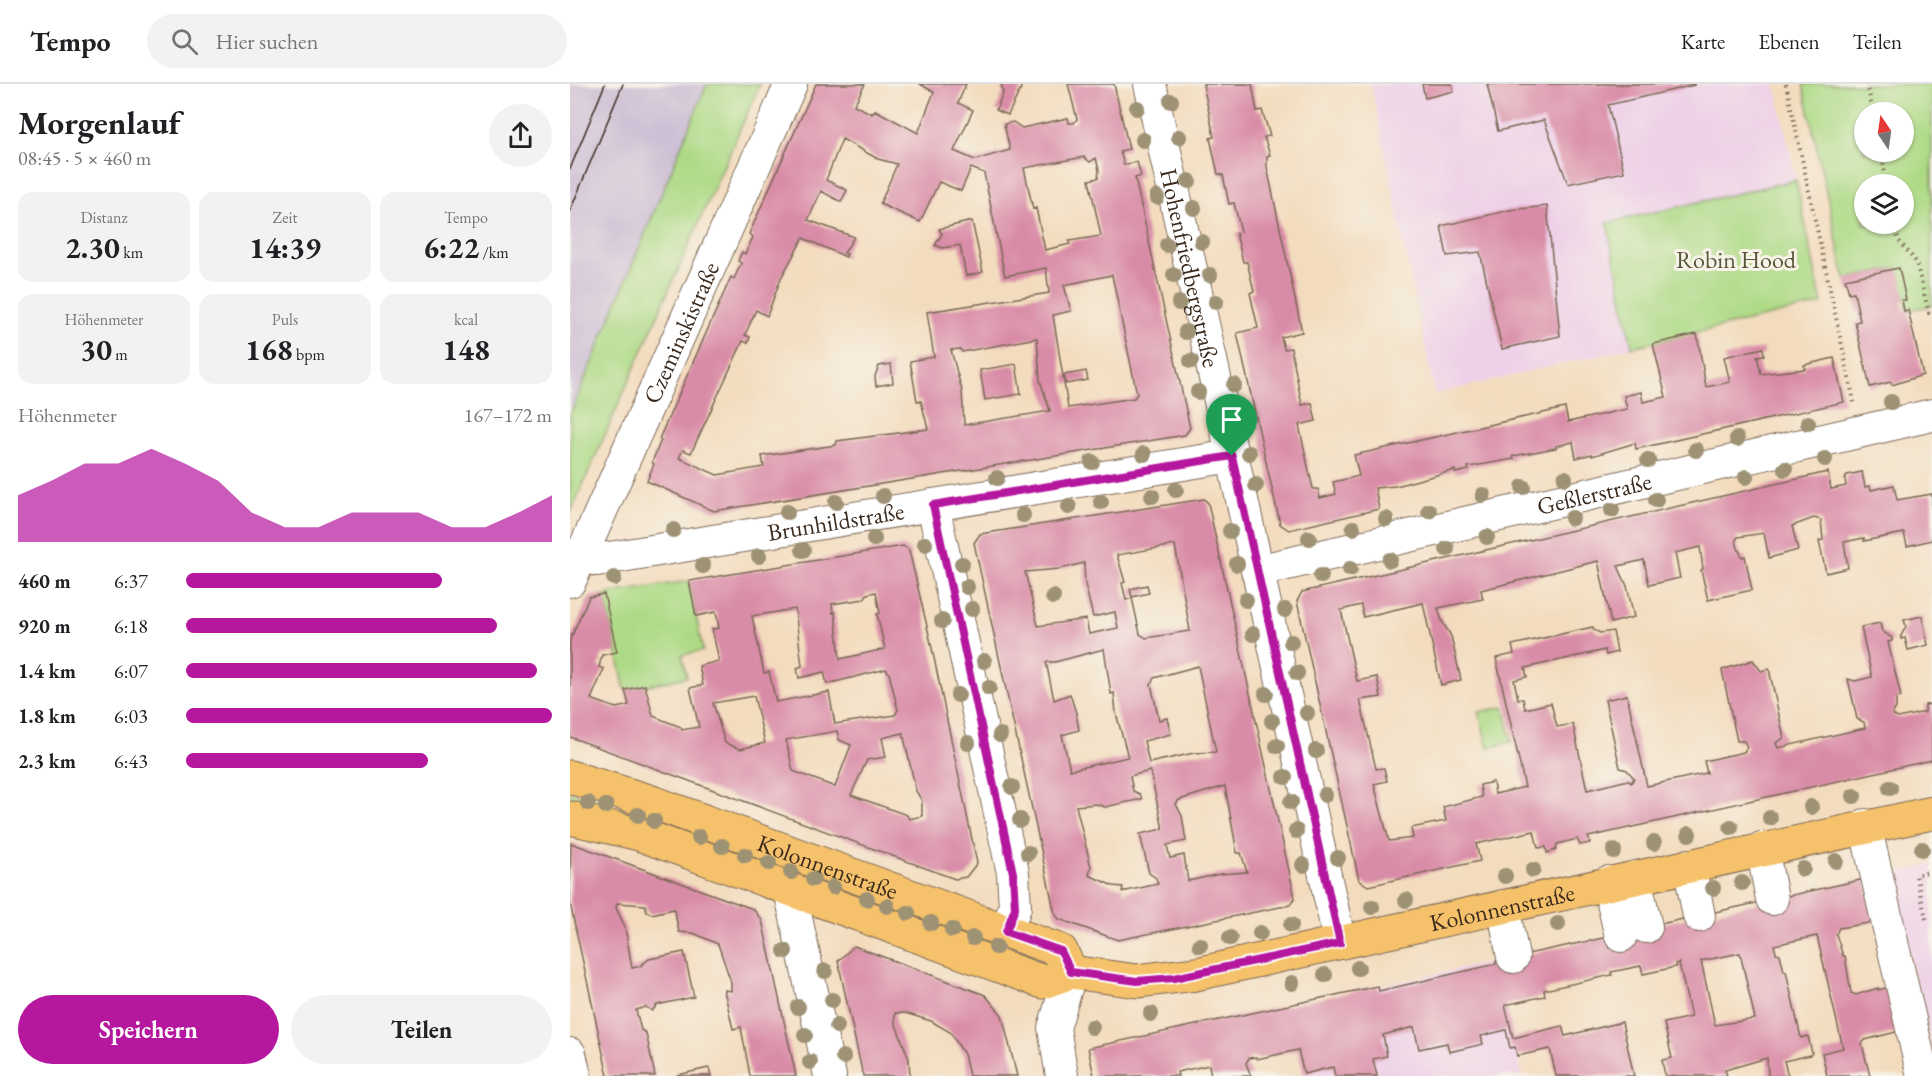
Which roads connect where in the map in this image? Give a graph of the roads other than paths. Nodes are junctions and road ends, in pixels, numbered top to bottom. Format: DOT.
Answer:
graph roads {
  1 [pos="791,84"];
  2 [pos="1150,84"];
  3 [pos="1932,415"];
  4 [pos="1232,456"];
  5 [pos="933,505"];
  6 [pos="576,568"];
  7 [pos="1257,570"];
  8 [pos="570,777"];
  9 [pos="1932,813"];
  10 [pos="570,818"];
  11 [pos="1857,827"];
  12 [pos="1762,848"];
  13 [pos="1689,865"];
  14 [pos="1622,880"];
  15 [pos="1860,880"];
  16 [pos="790,890"];
  17 [pos="1772,899"];
  18 [pos="1503,906"];
  19 [pos="1699,916"];
  20 [pos="1633,931"];
  21 [pos="1006,932"];
  22 [pos="1340,943"];
  23 [pos="1513,957"];
  24 [pos="1071,972"];
  25 [pos="570,1054"];
  26 [pos="575,1076"];
  27 [pos="830,1076"];
  28 [pos="1062,1076"];
  29 [pos="1923,1076"];
  1 -- 6 [label="street, Czeminskistraße"];
  2 -- 4 [label="street, Hohenfriedbergstraße"];
  3 -- 7 [label="street, Geßlerstraße"];
  4 -- 5 [label="street, Brunhildstraße"];
  4 -- 7 [label="street, Hohenfriedbergstraße"];
  5 -- 6 [label="street, Brunhildstraße"];
  5 -- 21 [label="street"];
  7 -- 22 [label="street, Hohenfriedbergstraße"];
  8 -- 21 [label="main road, Kolonnenstraße"];
  9 -- 11 [label="main road, Kolonnenstraße"];
  10 -- 16 [label="main road, Kolonnenstraße"];
  11 -- 12 [label="main road, Kolonnenstraße"];
  11 -- 15 [label="street"];
  11 -- 29 [label="street"];
  12 -- 13 [label="main road, Kolonnenstraße"];
  12 -- 17 [label="street"];
  13 -- 14 [label="main road, Kolonnenstraße"];
  13 -- 19 [label="street"];
  14 -- 18 [label="main road, Kolonnenstraße"];
  14 -- 20 [label="street"];
  16 -- 24 [label="main road, Kolonnenstraße"];
  16 -- 27 [label="street"];
  18 -- 22 [label="main road, Kolonnenstraße"];
  18 -- 23 [label="street"];
  21 -- 24 [label="main road, Kolonnenstraße"];
  22 -- 24 [label="main road, Kolonnenstraße"];
  24 -- 28 [label="street"];
  25 -- 26 [label="street"];
}
